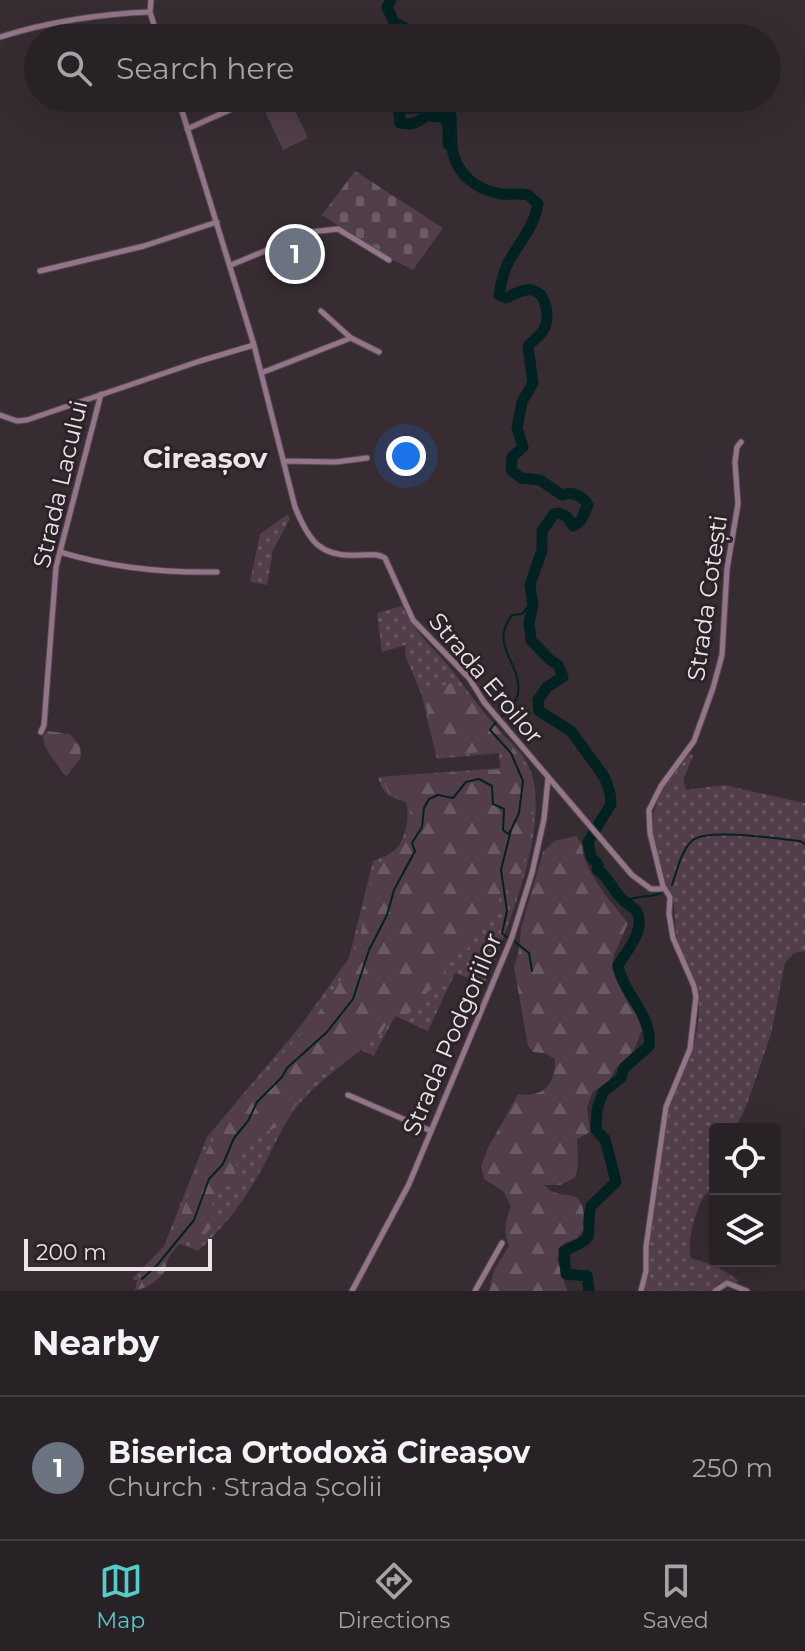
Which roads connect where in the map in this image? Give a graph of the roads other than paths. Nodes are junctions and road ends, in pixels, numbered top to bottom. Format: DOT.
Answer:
graph roads {
  1 [pos="151,0"];
  2 [pos="150,12"];
  3 [pos="49,24"];
  4 [pos="154,24"];
  5 [pos="24,29"];
  6 [pos="0,37"];
  7 [pos="182,112"];
  8 [pos="225,112"];
  9 [pos="187,129"];
  10 [pos="217,222"];
  11 [pos="389,260"];
  12 [pos="231,265"];
  13 [pos="40,271"];
  14 [pos="321,311"];
  15 [pos="351,338"];
  16 [pos="254,345"];
  17 [pos="379,352"];
  18 [pos="261,373"];
  19 [pos="101,394"];
  20 [pos="0,415"];
  21 [pos="741,442"];
  22 [pos="367,458"];
  23 [pos="284,461"];
  24 [pos="60,552"];
  25 [pos="217,572"];
  26 [pos="41,732"];
  27 [pos="548,778"];
  28 [pos="663,886"];
  29 [pos="348,1095"];
  30 [pos="431,1131"];
  31 [pos="502,1243"];
  32 [pos="352,1291"];
  33 [pos="475,1291"];
  34 [pos="641,1291"];
  35 [pos="715,1291"];
  36 [pos="747,1291"];
  1 -- 2 [label="street"];
  2 -- 3 [label="street"];
  2 -- 4 [label="street"];
  5 -- 6 [label="street"];
  7 -- 9 [label="street, Strada Eroilor"];
  8 -- 9 [label="street"];
  9 -- 10 [label="street, Strada Eroilor"];
  10 -- 12 [label="street, Strada Eroilor"];
  10 -- 13 [label="street"];
  11 -- 12 [label="street"];
  12 -- 16 [label="street, Strada Eroilor"];
  14 -- 15 [label="street"];
  15 -- 17 [label="street"];
  15 -- 18 [label="street"];
  16 -- 18 [label="street, Strada Eroilor"];
  16 -- 19 [label="street"];
  18 -- 23 [label="street, Strada Eroilor"];
  19 -- 20 [label="street, Strada Lacului"];
  19 -- 24 [label="street, Strada Lacului"];
  21 -- 28 [label="street, Strada Cotești"];
  22 -- 23 [label="street"];
  23 -- 27 [label="street, Strada Eroilor"];
  24 -- 25 [label="street"];
  24 -- 26 [label="street, Strada Lacului"];
  27 -- 28 [label="street, Strada Eroilor"];
  27 -- 30 [label="street, Strada Podgoriilor"];
  28 -- 34 [label="street"];
  29 -- 30 [label="street"];
  30 -- 32 [label="street, Strada Podgoriilor"];
  31 -- 33 [label="street"];
  35 -- 36 [label="street"];
}
